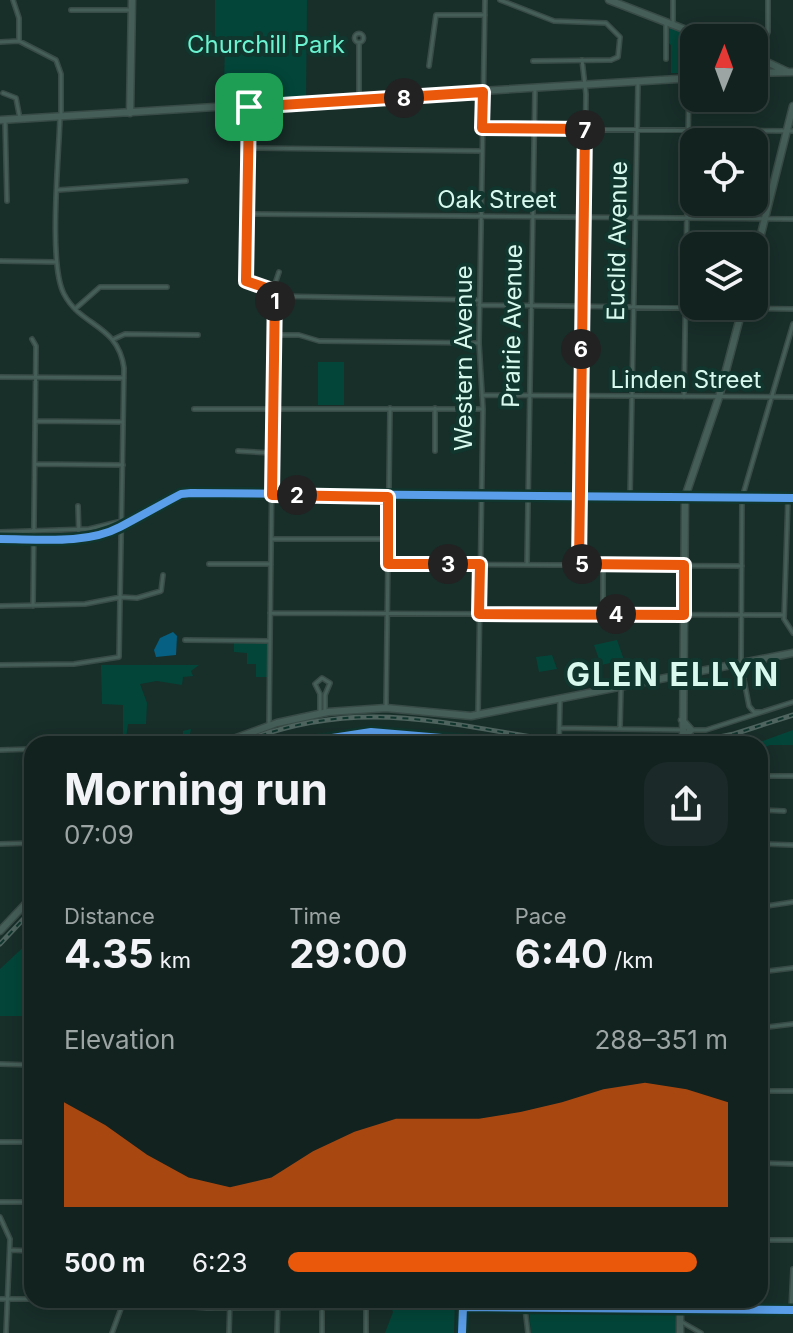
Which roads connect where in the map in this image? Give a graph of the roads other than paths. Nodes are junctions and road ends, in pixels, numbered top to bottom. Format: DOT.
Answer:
graph roads {
  1 [pos="13,0"];
  2 [pos="132,0"];
  3 [pos="485,0"];
  4 [pos="500,0"];
  5 [pos="609,0"];
  6 [pos="673,0"];
  7 [pos="768,0"];
  8 [pos="71,10"];
  9 [pos="131,10"];
  10 [pos="433,10"];
  11 [pos="436,15"];
  12 [pos="485,15"];
  13 [pos="669,23"];
  14 [pos="768,24"];
  15 [pos="680,27"];
  16 [pos="19,41"];
  17 [pos="0,42"];
  18 [pos="359,43"];
  19 [pos="666,59"];
  20 [pos="582,60"];
  21 [pos="533,61"];
  22 [pos="768,62"];
  23 [pos="429,66"];
  24 [pos="791,72"];
  25 [pos="768,73"];
  26 [pos="680,79"];
  27 [pos="638,82"];
  28 [pos="586,85"];
  29 [pos="535,88"];
  30 [pos="483,92"];
  31 [pos="3,93"];
  32 [pos="359,100"];
  33 [pos="793,106"];
  34 [pos="249,107"];
  35 [pos="130,113"];
  36 [pos="60,117"];
  37 [pos="20,119"];
  38 [pos="2,120"];
  39 [pos="482,128"];
  40 [pos="534,129"];
  41 [pos="585,129"];
  42 [pos="637,130"];
  43 [pos="680,130"];
  44 [pos="768,131"];
  45 [pos="790,131"];
  46 [pos="249,148"];
  47 [pos="482,151"];
  48 [pos="186,181"];
  49 [pos="58,190"];
  50 [pos="7,201"];
  51 [pos="248,214"];
  52 [pos="481,217"];
  53 [pos="532,217"];
  54 [pos="584,217"];
  55 [pos="635,218"];
  56 [pos="687,218"];
  57 [pos="713,219"];
  58 [pos="765,219"];
  59 [pos="793,219"];
  60 [pos="687,232"];
  61 [pos="762,232"];
  62 [pos="0,261"];
  63 [pos="57,262"];
  64 [pos="279,272"];
  65 [pos="167,287"];
  66 [pos="274,287"];
  67 [pos="275,296"];
  68 [pos="479,300"];
  69 [pos="479,305"];
  70 [pos="531,306"];
  71 [pos="582,306"];
  72 [pos="634,307"];
  73 [pos="680,307"];
  74 [pos="768,308"];
  75 [pos="75,309"];
  76 [pos="793,309"];
  77 [pos="685,320"];
  78 [pos="740,320"];
  79 [pos="793,324"];
  80 [pos="198,335"];
  81 [pos="274,335"];
  82 [pos="32,339"];
  83 [pos="114,339"];
  84 [pos="479,343"];
  85 [pos="0,377"];
  86 [pos="36,377"];
  87 [pos="125,378"];
  88 [pos="482,395"];
  89 [pos="529,395"];
  90 [pos="581,396"];
  91 [pos="632,396"];
  92 [pos="684,397"];
  93 [pos="719,397"];
  94 [pos="774,397"];
  95 [pos="793,397"];
  96 [pos="273,408"];
  97 [pos="390,408"];
  98 [pos="435,408"];
  99 [pos="194,409"];
  100 [pos="483,409"];
  101 [pos="35,421"];
  102 [pos="124,422"];
  103 [pos="238,451"];
  104 [pos="435,451"];
  105 [pos="272,453"];
  106 [pos="35,464"];
  107 [pos="123,465"];
  108 [pos="272,495"];
  109 [pos="527,495"];
  110 [pos="481,496"];
  111 [pos="579,496"];
  112 [pos="388,497"];
  113 [pos="630,497"];
  114 [pos="685,497"];
  115 [pos="742,498"];
  116 [pos="791,498"];
  117 [pos="78,506"];
  118 [pos="122,521"];
  119 [pos="122,527"];
  120 [pos="78,530"];
  121 [pos="0,532"];
  122 [pos="34,532"];
  123 [pos="79,537"];
  124 [pos="791,538"];
  125 [pos="0,539"];
  126 [pos="34,539"];
  127 [pos="271,539"];
  128 [pos="388,539"];
  129 [pos="209,564"];
  130 [pos="271,564"];
  131 [pos="388,564"];
  132 [pos="480,564"];
  133 [pos="527,564"];
  134 [pos="579,564"];
  135 [pos="603,565"];
  136 [pos="684,565"];
  137 [pos="742,566"];
  138 [pos="163,575"];
  139 [pos="121,597"];
  140 [pos="0,606"];
  141 [pos="33,606"];
  142 [pos="270,613"];
  143 [pos="387,614"];
  144 [pos="479,614"];
  145 [pos="603,614"];
  146 [pos="684,615"];
  147 [pos="742,615"];
  148 [pos="784,615"];
  149 [pos="793,633"];
  150 [pos="185,640"];
  151 [pos="270,641"];
  152 [pos="793,653"];
  153 [pos="741,664"];
  154 [pos="0,665"];
  155 [pos="683,675"];
  156 [pos="621,688"];
  157 [pos="560,700"];
  158 [pos="793,702"];
  159 [pos="749,706"];
  160 [pos="386,708"];
  161 [pos="761,712"];
  162 [pos="322,713"];
  163 [pos="478,715"];
  164 [pos="738,719"];
  165 [pos="682,720"];
  166 [pos="269,726"];
  167 [pos="560,728"];
  168 [pos="620,728"];
  169 [pos="681,730"];
  170 [pos="691,730"];
  171 [pos="242,736"];
  172 [pos="560,736"];
  173 [pos="682,736"];
  174 [pos="687,736"];
  175 [pos="24,749"];
  176 [pos="0,750"];
  177 [pos="768,776"];
  178 [pos="793,776"];
  179 [pos="768,810"];
  180 [pos="784,811"];
  181 [pos="24,843"];
  182 [pos="0,844"];
  183 [pos="768,844"];
  184 [pos="793,845"];
  185 [pos="793,902"];
  186 [pos="24,906"];
  187 [pos="768,906"];
  188 [pos="0,931"];
  189 [pos="793,968"];
  190 [pos="768,971"];
  191 [pos="793,1024"];
  192 [pos="768,1027"];
  193 [pos="0,1064"];
  194 [pos="24,1065"];
  195 [pos="768,1091"];
  196 [pos="793,1091"];
  197 [pos="0,1142"];
  198 [pos="24,1142"];
  199 [pos="768,1163"];
  200 [pos="793,1164"];
  201 [pos="0,1202"];
  202 [pos="24,1202"];
  203 [pos="0,1217"];
  204 [pos="768,1240"];
  205 [pos="793,1240"];
  206 [pos="10,1250"];
  207 [pos="24,1251"];
  208 [pos="793,1269"];
  209 [pos="0,1299"];
  210 [pos="7,1299"];
  211 [pos="24,1299"];
  212 [pos="121,1308"];
  213 [pos="230,1308"];
  214 [pos="278,1308"];
  215 [pos="322,1308"];
  216 [pos="366,1308"];
  217 [pos="463,1308"];
  218 [pos="524,1308"];
  219 [pos="586,1309"];
  220 [pos="680,1310"];
  221 [pos="737,1310"];
  222 [pos="792,1310"];
  223 [pos="680,1321"];
  224 [pos="6,1333"];
  225 [pos="112,1333"];
  226 [pos="229,1333"];
  227 [pos="277,1333"];
  228 [pos="322,1333"];
  229 [pos="366,1333"];
  230 [pos="462,1333"];
  231 [pos="528,1333"];
  232 [pos="680,1333"];
  233 [pos="701,1333"];
  1 -- 16 [label="street"];
  2 -- 9 [label="street"];
  3 -- 12 [label="street, Western Avenue"];
  4 -- 20 [label="street"];
  5 -- 13 [label="street"];
  6 -- 13 [label="street"];
  7 -- 14 [label="street"];
  8 -- 9 [label="street"];
  9 -- 35 [label="street"];
  10 -- 11 [label="street"];
  11 -- 12 [label="street"];
  11 -- 23 [label="street"];
  12 -- 30 [label="street, Western Avenue"];
  13 -- 15 [label="street"];
  13 -- 19 [label="street"];
  16 -- 17 [label="street"];
  16 -- 36 [label="street"];
  18 -- 32 [label="street"];
  20 -- 21 [label="street"];
  20 -- 28 [label="street"];
  22 -- 24 [label="street"];
  24 -- 25 [label="street"];
  26 -- 27 [label="street"];
  27 -- 28 [label="street"];
  27 -- 42 [label="street, Euclid Avenue"];
  28 -- 29 [label="street"];
  28 -- 41 [label="street"];
  29 -- 30 [label="street"];
  29 -- 40 [label="street, Prairie Avenue"];
  30 -- 32 [label="street"];
  30 -- 39 [label="street, Western Avenue"];
  31 -- 37 [label="street"];
  32 -- 34 [label="street"];
  33 -- 45 [label="street"];
  34 -- 35 [label="street"];
  34 -- 46 [label="street"];
  35 -- 36 [label="street"];
  36 -- 37 [label="street"];
  36 -- 49 [label="street"];
  37 -- 38 [label="street"];
  38 -- 50 [label="street"];
  39 -- 40 [label="street"];
  39 -- 47 [label="street, Western Avenue"];
  40 -- 41 [label="street"];
  40 -- 53 [label="street, Prairie Avenue"];
  41 -- 42 [label="street"];
  41 -- 54 [label="street"];
  42 -- 43 [label="street"];
  42 -- 55 [label="street, Euclid Avenue"];
  44 -- 45 [label="street"];
  45 -- 58 [label="street"];
  46 -- 47 [label="street"];
  46 -- 51 [label="street"];
  47 -- 52 [label="street, Western Avenue"];
  48 -- 49 [label="street"];
  49 -- 63 [label="street"];
  51 -- 52 [label="street, Oak Street"];
  51 -- 66 [label="street"];
  52 -- 53 [label="street, Oak Street"];
  52 -- 68 [label="street, Western Avenue"];
  53 -- 54 [label="street, Oak Street"];
  53 -- 70 [label="street, Prairie Avenue"];
  54 -- 55 [label="street, Oak Street"];
  54 -- 71 [label="street"];
  55 -- 56 [label="street, Oak Street"];
  55 -- 72 [label="street, Euclid Avenue"];
  56 -- 57 [label="street, Oak Street"];
  56 -- 60 [label="street"];
  57 -- 58 [label="street, Oak Street"];
  58 -- 59 [label="street, Oak Street"];
  58 -- 61 [label="street"];
  62 -- 63 [label="street"];
  63 -- 75 [label="street"];
  64 -- 66 [label="street"];
  65 -- 75 [label="street"];
  66 -- 67 [label="street"];
  67 -- 68 [label="street"];
  67 -- 81 [label="street"];
  68 -- 69 [label="street, Western Avenue"];
  69 -- 70 [label="street"];
  69 -- 84 [label="street, Western Avenue"];
  70 -- 71 [label="street"];
  70 -- 89 [label="street, Prairie Avenue"];
  71 -- 72 [label="street"];
  71 -- 90 [label="street"];
  72 -- 73 [label="street"];
  72 -- 91 [label="street, Euclid Avenue"];
  74 -- 76 [label="street"];
  75 -- 83 [label="street"];
  77 -- 92 [label="street"];
  78 -- 93 [label="street"];
  79 -- 94 [label="street"];
  80 -- 83 [label="street"];
  81 -- 84 [label="street"];
  81 -- 96 [label="street"];
  82 -- 86 [label="street"];
  83 -- 87 [label="street"];
  84 -- 88 [label="street, Western Avenue"];
  85 -- 86 [label="street"];
  86 -- 87 [label="street"];
  86 -- 101 [label="street"];
  87 -- 102 [label="street"];
  88 -- 89 [label="street, Linden Street"];
  88 -- 100 [label="street, Western Avenue"];
  89 -- 90 [label="street, Linden Street"];
  89 -- 109 [label="street, Prairie Avenue"];
  90 -- 91 [label="street, Linden Street"];
  90 -- 111 [label="street"];
  91 -- 92 [label="street, Linden Street"];
  91 -- 113 [label="street, Euclid Avenue"];
  92 -- 93 [label="street, Linden Street"];
  93 -- 94 [label="street, Linden Street"];
  93 -- 114 [label="street"];
  94 -- 95 [label="street, Linden Street"];
  94 -- 115 [label="street"];
  96 -- 97 [label="street"];
  96 -- 99 [label="street"];
  96 -- 105 [label="street"];
  97 -- 98 [label="street"];
  97 -- 112 [label="street"];
  98 -- 100 [label="street"];
  98 -- 104 [label="street"];
  100 -- 110 [label="street, Western Avenue"];
  101 -- 102 [label="street"];
  101 -- 106 [label="street"];
  102 -- 107 [label="street"];
  103 -- 105 [label="street"];
  105 -- 108 [label="street"];
  106 -- 107 [label="street"];
  106 -- 122 [label="street"];
  107 -- 118 [label="street"];
  108 -- 112 [label="street"];
  108 -- 119 [label="street"];
  108 -- 127 [label="street"];
  109 -- 110 [label="street"];
  109 -- 111 [label="street"];
  109 -- 133 [label="street, Prairie Avenue"];
  110 -- 112 [label="street"];
  110 -- 132 [label="street, Western Avenue"];
  111 -- 113 [label="street"];
  111 -- 134 [label="street"];
  112 -- 128 [label="street"];
  113 -- 114 [label="street"];
  114 -- 115 [label="street"];
  114 -- 136 [label="street"];
  115 -- 116 [label="street"];
  115 -- 137 [label="street"];
  116 -- 124 [label="street"];
  117 -- 120 [label="street"];
  118 -- 119 [label="street"];
  118 -- 120 [label="street"];
  119 -- 123 [label="street"];
  119 -- 139 [label="street"];
  120 -- 122 [label="street"];
  120 -- 123 [label="street"];
  121 -- 122 [label="street"];
  122 -- 126 [label="street"];
  123 -- 126 [label="street"];
  124 -- 148 [label="street"];
  125 -- 126 [label="street"];
  126 -- 141 [label="street"];
  127 -- 128 [label="street"];
  127 -- 130 [label="street"];
  128 -- 131 [label="street"];
  129 -- 130 [label="street"];
  130 -- 142 [label="street"];
  131 -- 132 [label="street"];
  131 -- 143 [label="street"];
  132 -- 133 [label="street"];
  132 -- 144 [label="street, Western Avenue"];
  133 -- 134 [label="street"];
  134 -- 135 [label="street"];
  135 -- 136 [label="street"];
  135 -- 145 [label="street"];
  136 -- 137 [label="street"];
  136 -- 146 [label="street"];
  137 -- 147 [label="street"];
  138 -- 139 [label="street"];
  139 -- 141 [label="street"];
  139 -- 154 [label="street"];
  140 -- 141 [label="street"];
  142 -- 143 [label="street"];
  142 -- 151 [label="street"];
  143 -- 144 [label="street"];
  143 -- 160 [label="street"];
  144 -- 145 [label="street"];
  144 -- 163 [label="street, Western Avenue"];
  145 -- 146 [label="street"];
  146 -- 147 [label="street"];
  146 -- 155 [label="street"];
  147 -- 148 [label="street"];
  147 -- 153 [label="street"];
  148 -- 149 [label="street"];
  150 -- 151 [label="street"];
  151 -- 166 [label="street"];
  152 -- 153 [label="street"];
  153 -- 155 [label="street"];
  153 -- 159 [label="street"];
  155 -- 156 [label="street"];
  155 -- 165 [label="street"];
  156 -- 157 [label="street"];
  156 -- 168 [label="street"];
  157 -- 163 [label="street"];
  157 -- 167 [label="street"];
  158 -- 161 [label="street"];
  159 -- 161 [label="street"];
  159 -- 164 [label="street"];
  160 -- 162 [label="street"];
  160 -- 163 [label="street"];
  161 -- 164 [label="street"];
  162 -- 162 [label="street"];
  162 -- 166 [label="street"];
  164 -- 170 [label="street"];
  165 -- 169 [label="street"];
  165 -- 170 [label="street"];
  166 -- 171 [label="street"];
  167 -- 168 [label="street"];
  167 -- 172 [label="street"];
  168 -- 169 [label="street"];
  169 -- 170 [label="street"];
  169 -- 173 [label="street"];
  170 -- 174 [label="street"];
  175 -- 176 [label="street"];
  177 -- 178 [label="street"];
  179 -- 180 [label="street"];
  181 -- 182 [label="street"];
  183 -- 184 [label="street"];
  185 -- 187 [label="street"];
  186 -- 188 [label="street"];
  189 -- 190 [label="street"];
  191 -- 192 [label="street"];
  193 -- 194 [label="street"];
  195 -- 196 [label="street"];
  197 -- 198 [label="street"];
  199 -- 200 [label="street"];
  201 -- 202 [label="street"];
  203 -- 206 [label="street"];
  204 -- 205 [label="street"];
  206 -- 207 [label="street"];
  206 -- 210 [label="street"];
  208 -- 222 [label="street"];
  209 -- 210 [label="street"];
  210 -- 211 [label="street"];
  210 -- 224 [label="street"];
  212 -- 225 [label="street"];
  213 -- 214 [label="street"];
  213 -- 226 [label="street"];
  214 -- 227 [label="street"];
  215 -- 228 [label="street"];
  216 -- 229 [label="street"];
  217 -- 230 [label="street"];
  218 -- 219 [label="street"];
  218 -- 231 [label="street"];
  219 -- 220 [label="street"];
  220 -- 221 [label="street"];
  220 -- 223 [label="street"];
  221 -- 222 [label="street"];
  223 -- 232 [label="street"];
  223 -- 233 [label="street"];
}
